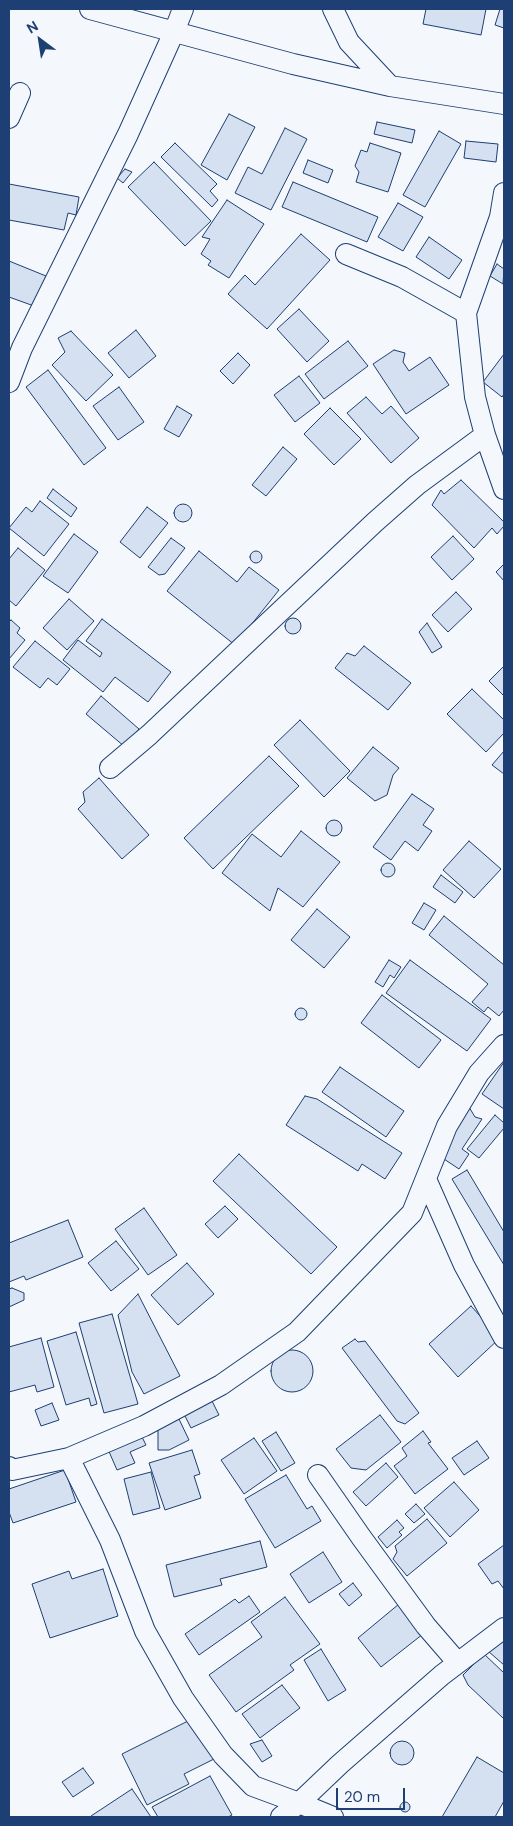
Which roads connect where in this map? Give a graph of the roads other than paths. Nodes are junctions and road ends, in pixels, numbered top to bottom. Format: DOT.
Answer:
graph roads {
  1 [pos="90,9"];
  2 [pos="183,9"];
  3 [pos="333,9"];
  4 [pos="174,32"];
  5 [pos="390,86"];
  6 [pos="20,93"];
  7 [pos="504,104"];
  8 [pos="9,118"];
  9 [pos="504,193"];
  10 [pos="346,254"];
  11 [pos="466,313"];
  12 [pos="9,382"];
  13 [pos="485,435"];
  14 [pos="504,489"];
  15 [pos="110,768"];
  16 [pos="504,1045"];
  17 [pos="426,1179"];
  18 [pos="504,1338"];
  19 [pos="69,1458"];
  20 [pos="9,1467"];
  21 [pos="318,1475"];
  22 [pos="504,1628"];
  23 [pos="458,1663"];
  24 [pos="300,1803"];
  25 [pos="281,1817"];
  26 [pos="333,1817"];
  1 -- 4 [label="street"];
  2 -- 4 [label="street"];
  3 -- 5 [label="street"];
  4 -- 5 [label="street"];
  4 -- 12 [label="street"];
  5 -- 7 [label="street"];
  6 -- 8 [label="street"];
  9 -- 11 [label="street"];
  10 -- 11 [label="street"];
  11 -- 13 [label="street"];
  13 -- 14 [label="street"];
  13 -- 15 [label="street"];
  16 -- 17 [label="street"];
  17 -- 18 [label="street"];
  17 -- 19 [label="street"];
  19 -- 20 [label="street"];
  19 -- 24 [label="street"];
  21 -- 23 [label="street"];
  22 -- 23 [label="street"];
  23 -- 24 [label="street"];
  24 -- 25 [label="street"];
  24 -- 26 [label="street"];
}
